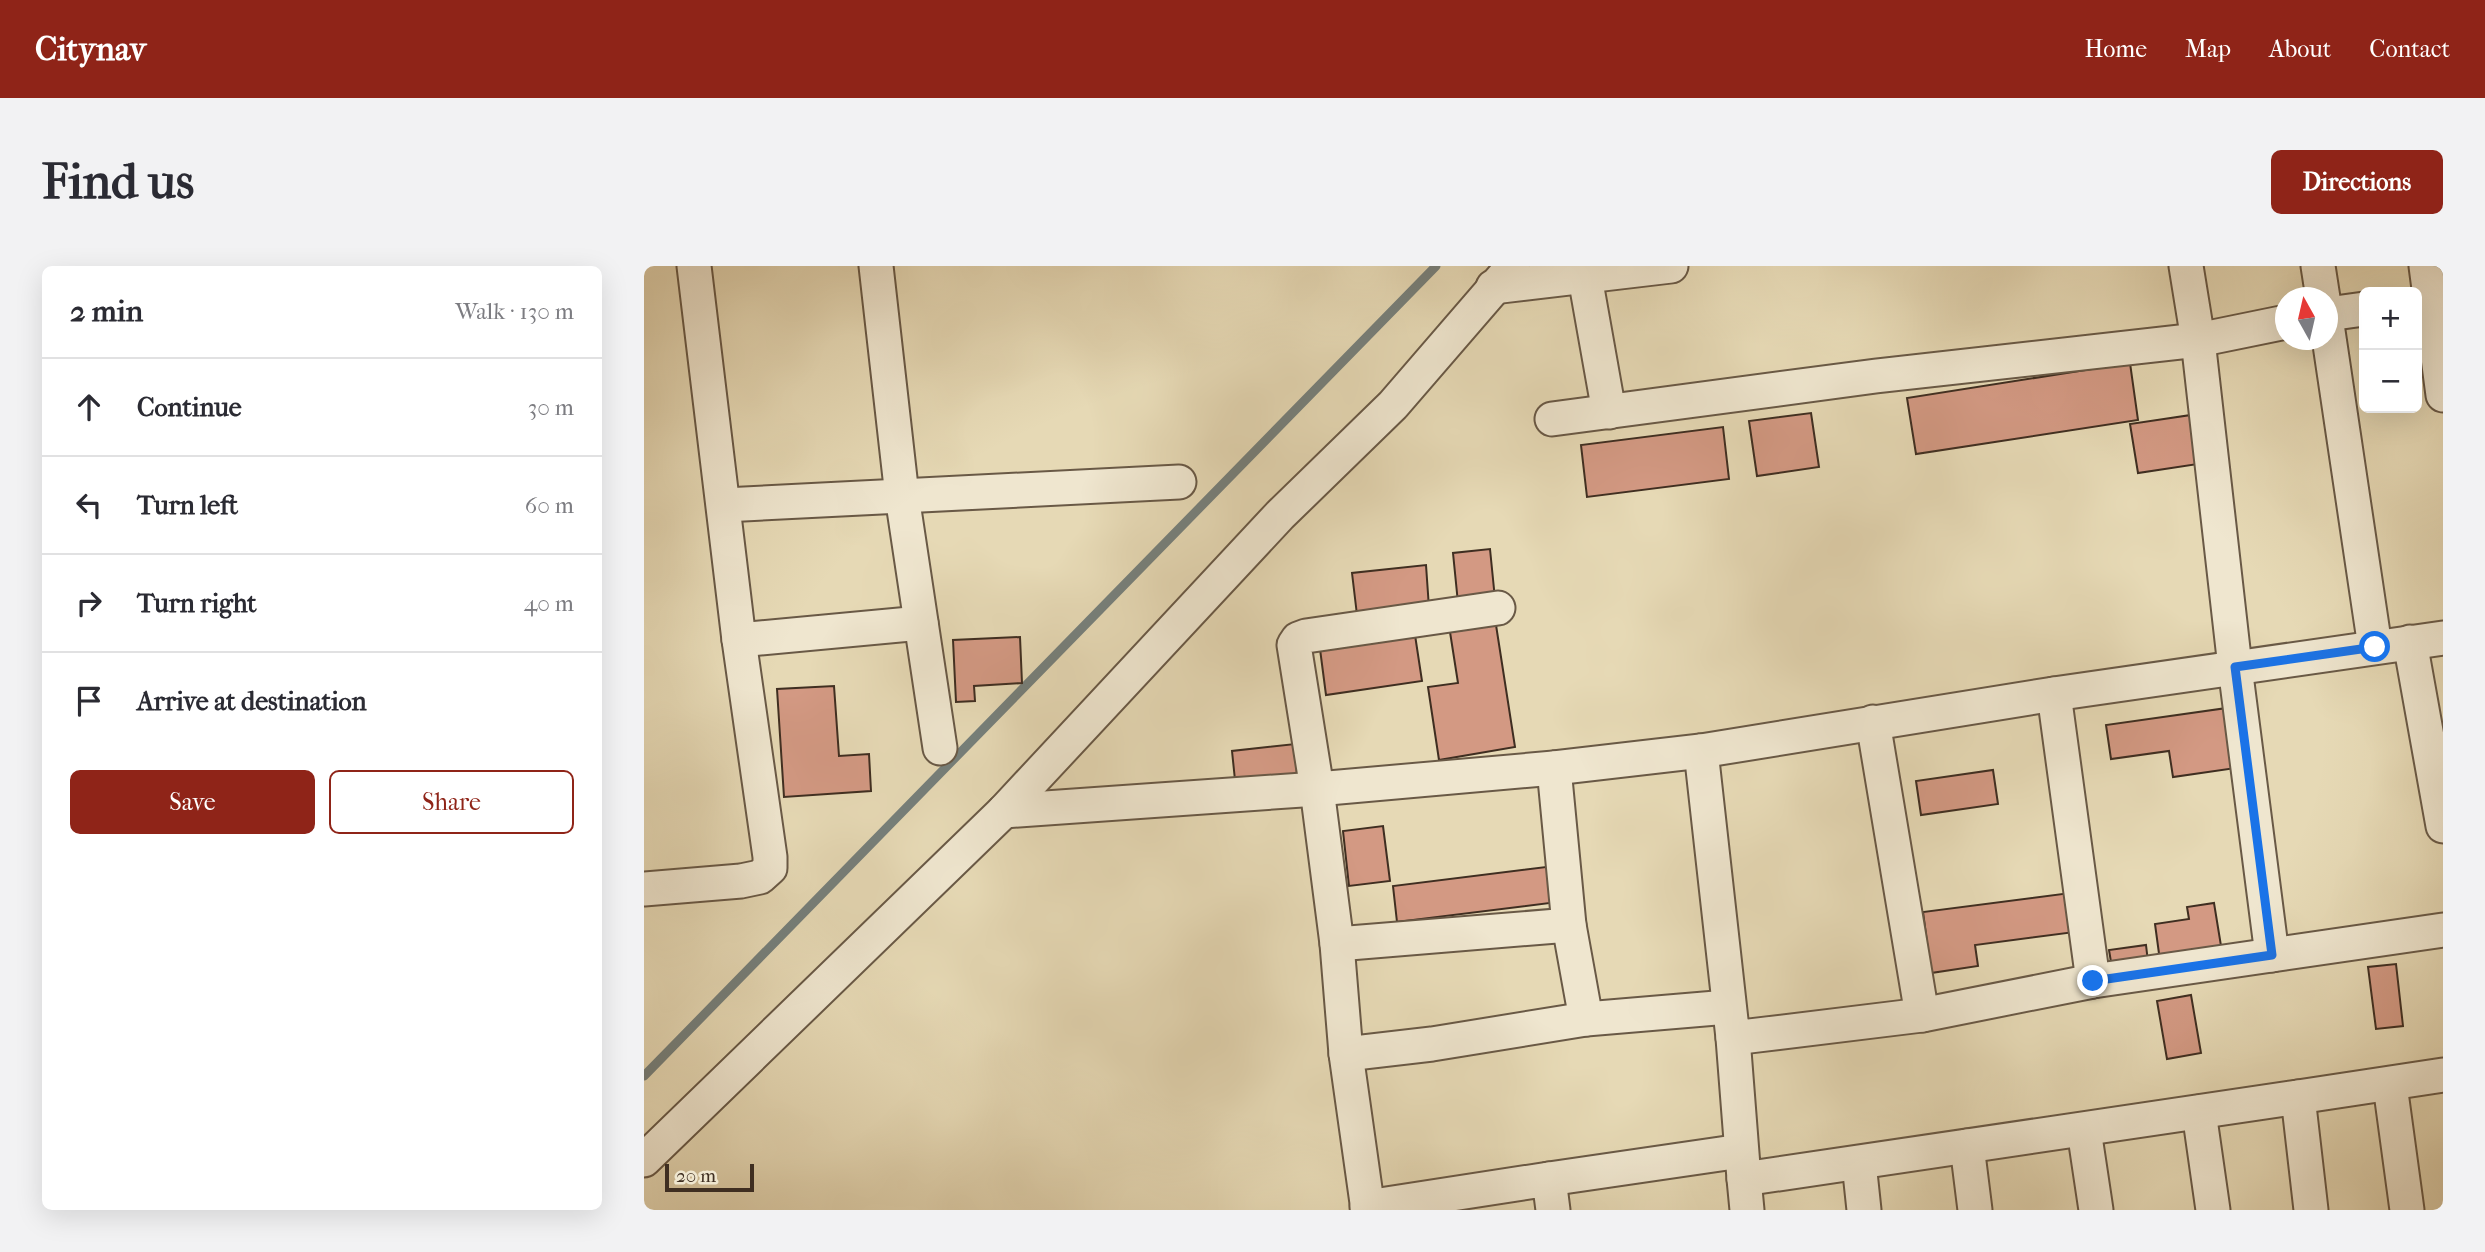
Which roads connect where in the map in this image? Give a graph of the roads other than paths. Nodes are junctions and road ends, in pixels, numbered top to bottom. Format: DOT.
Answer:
graph roads {
  1 [pos="694,266"];
  2 [pos="876,266"];
  3 [pos="1671,266"];
  4 [pos="2186,266"];
  5 [pos="2318,266"];
  6 [pos="2426,266"];
  7 [pos="1503,276"];
  8 [pos="1585,277"];
  9 [pos="2321,287"];
  10 [pos="2424,301"];
  11 [pos="2359,310"];
  12 [pos="2338,313"];
  13 [pos="2275,324"];
  14 [pos="2198,340"];
  15 [pos="2331,350"];
  16 [pos="2443,395"];
  17 [pos="1609,412"];
  18 [pos="1552,419"];
  19 [pos="1179,482"];
  20 [pos="902,496"];
  21 [pos="724,505"];
  22 [pos="1498,608"];
  23 [pos="921,623"];
  24 [pos="2443,638"];
  25 [pos="739,640"];
  26 [pos="2410,642"];
  27 [pos="2375,647"];
  28 [pos="2235,667"];
  29 [pos="2054,694"];
  30 [pos="1873,722"];
  31 [pos="940,748"];
  32 [pos="1701,751"];
  33 [pos="1554,768"];
  34 [pos="1317,789"];
  35 [pos="1004,811"];
  36 [pos="2443,826"];
  37 [pos="644,890"];
  38 [pos="1569,925"];
  39 [pos="2443,930"];
  40 [pos="1337,944"];
  41 [pos="2272,955"];
  42 [pos="2093,981"];
  43 [pos="1922,1015"];
  44 [pos="1586,1019"];
  45 [pos="1730,1022"];
  46 [pos="1346,1054"];
  47 [pos="2443,1075"];
  48 [pos="2390,1085"];
  49 [pos="2298,1097"];
  50 [pos="2199,1112"];
  51 [pos="2084,1130"];
  52 [pos="1967,1146"];
  53 [pos="644,1160"];
  54 [pos="1859,1163"];
  55 [pos="1744,1180"];
  56 [pos="1551,1195"];
  57 [pos="1368,1209"];
  58 [pos="1864,1210"];
  59 [pos="1975,1210"];
  60 [pos="2096,1210"];
  61 [pos="2213,1210"];
  62 [pos="2311,1210"];
  63 [pos="2407,1210"];
  1 -- 21 [label="street"];
  2 -- 20 [label="street"];
  3 -- 8 [label="street"];
  4 -- 14 [label="street"];
  5 -- 9 [label="street"];
  6 -- 10 [label="street"];
  7 -- 8 [label="street"];
  7 -- 35 [label="street"];
  8 -- 17 [label="street"];
  10 -- 16 [label="street"];
  11 -- 12 [label="street"];
  13 -- 14 [label="street"];
  14 -- 17 [label="street"];
  14 -- 28 [label="street"];
  15 -- 27 [label="street"];
  17 -- 18 [label="street"];
  19 -- 20 [label="street"];
  20 -- 21 [label="street"];
  20 -- 23 [label="street"];
  21 -- 25 [label="street"];
  22 -- 34 [label="street"];
  23 -- 25 [label="street"];
  23 -- 31 [label="street"];
  24 -- 26 [label="street"];
  25 -- 37 [label="street"];
  26 -- 27 [label="street"];
  26 -- 36 [label="street"];
  27 -- 28 [label="street"];
  28 -- 29 [label="street"];
  28 -- 41 [label="street"];
  29 -- 30 [label="street"];
  29 -- 42 [label="street"];
  30 -- 32 [label="street"];
  30 -- 43 [label="street"];
  32 -- 33 [label="street"];
  32 -- 45 [label="street"];
  33 -- 34 [label="street"];
  33 -- 38 [label="street"];
  34 -- 35 [label="street"];
  34 -- 40 [label="street"];
  35 -- 53 [label="street"];
  38 -- 40 [label="street"];
  38 -- 44 [label="street"];
  39 -- 41 [label="street"];
  40 -- 46 [label="street"];
  41 -- 42 [label="street"];
  42 -- 43 [label="street"];
  43 -- 45 [label="street"];
  44 -- 45 [label="street"];
  44 -- 46 [label="street"];
  45 -- 55 [label="street"];
  46 -- 57 [label="street"];
  47 -- 48 [label="street"];
  48 -- 49 [label="street"];
  48 -- 63 [label="street"];
  49 -- 50 [label="street"];
  49 -- 62 [label="street"];
  50 -- 51 [label="street"];
  50 -- 61 [label="street"];
  51 -- 52 [label="street"];
  51 -- 60 [label="street"];
  52 -- 54 [label="street"];
  52 -- 59 [label="street"];
  54 -- 55 [label="street"];
  54 -- 58 [label="street"];
  55 -- 56 [label="street"];
  56 -- 57 [label="street"];
}
